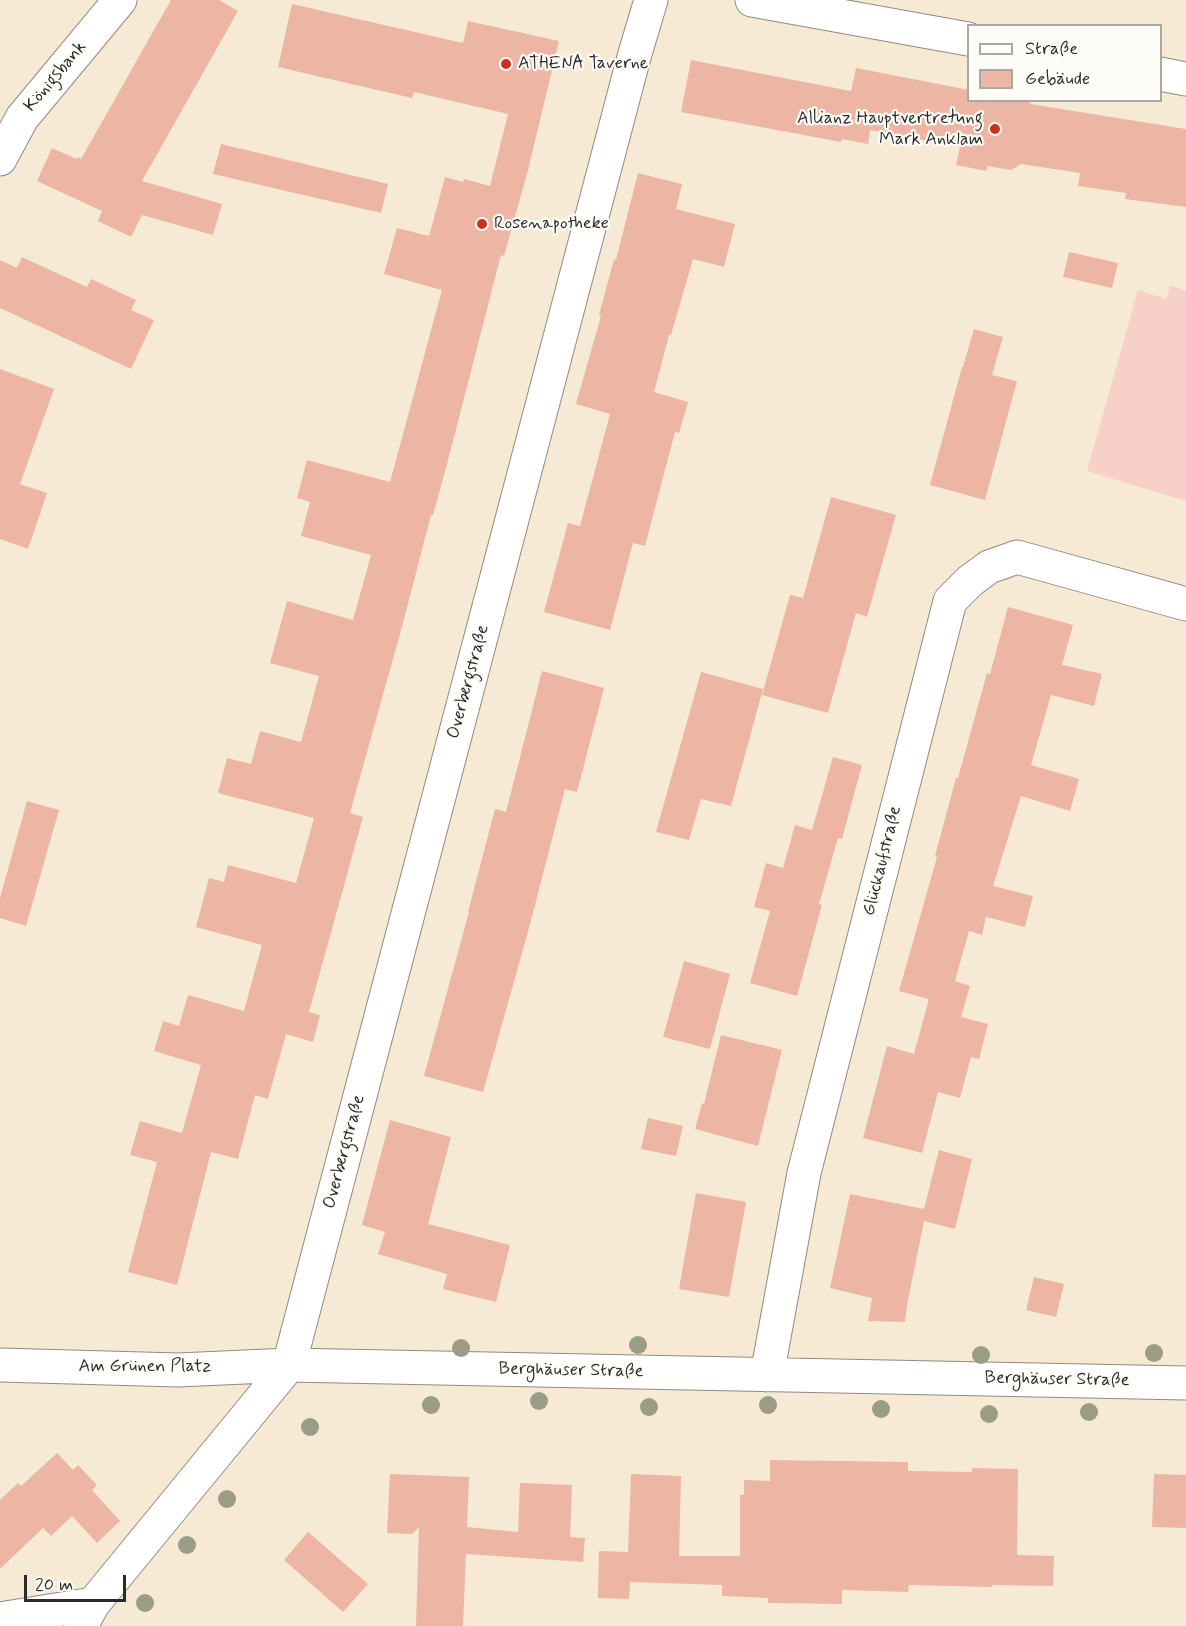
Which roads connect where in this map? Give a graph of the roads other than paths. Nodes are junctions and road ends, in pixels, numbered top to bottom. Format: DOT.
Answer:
graph roads {
  1 [pos="120,0"];
  2 [pos="651,0"];
  3 [pos="752,0"];
  4 [pos="967,39"];
  5 [pos="1162,74"];
  6 [pos="1186,79"];
  7 [pos="0,159"];
  8 [pos="1186,604"];
  9 [pos="0,1365"];
  10 [pos="289,1365"];
  11 [pos="767,1375"];
  12 [pos="1186,1383"];
  13 [pos="87,1615"];
  14 [pos="0,1619"];
  1 -- 7 [label="street, Königsbank"];
  2 -- 10 [label="street, Overbergstraße"];
  3 -- 4 [label="street"];
  5 -- 6 [label="street"];
  8 -- 11 [label="street, Glückaufstraße"];
  9 -- 10 [label="street, Am Grünen Platz"];
  10 -- 11 [label="street, Berghäuser Straße"];
  10 -- 13 [label="street"];
  11 -- 12 [label="street, Berghäuser Straße"];
  13 -- 14 [label="street"];
}
